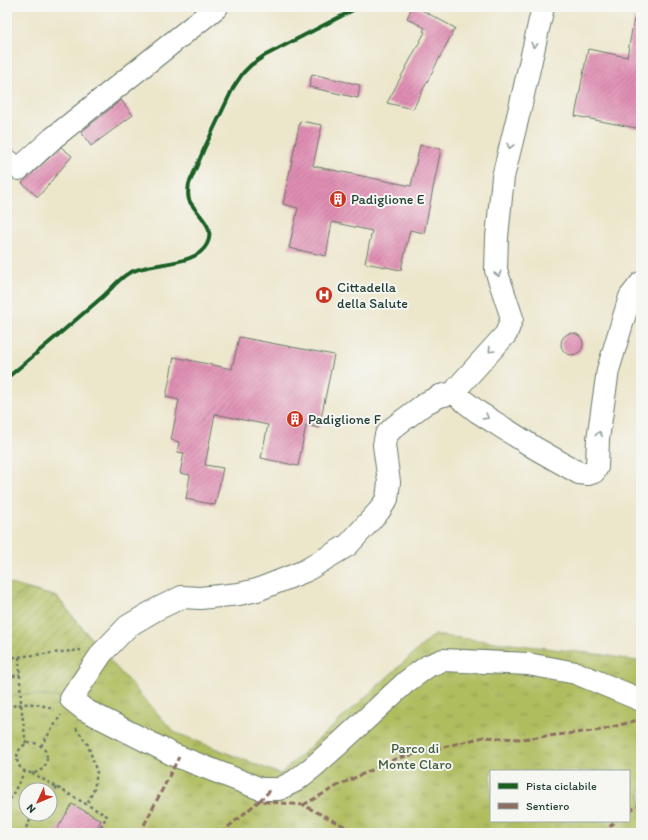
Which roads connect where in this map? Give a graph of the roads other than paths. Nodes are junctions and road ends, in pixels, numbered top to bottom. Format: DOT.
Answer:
graph roads {
  1 [pos="217,7"];
  2 [pos="542,7"];
  3 [pos="7,160"];
  4 [pos="641,283"];
  5 [pos="457,392"];
  6 [pos="641,700"];
  1 -- 3 [label="lane"];
  2 -- 5 [label="lane, one-way"];
  5 -- 4 [label="lane, one-way"];
  5 -- 6 [label="lane"];
}
